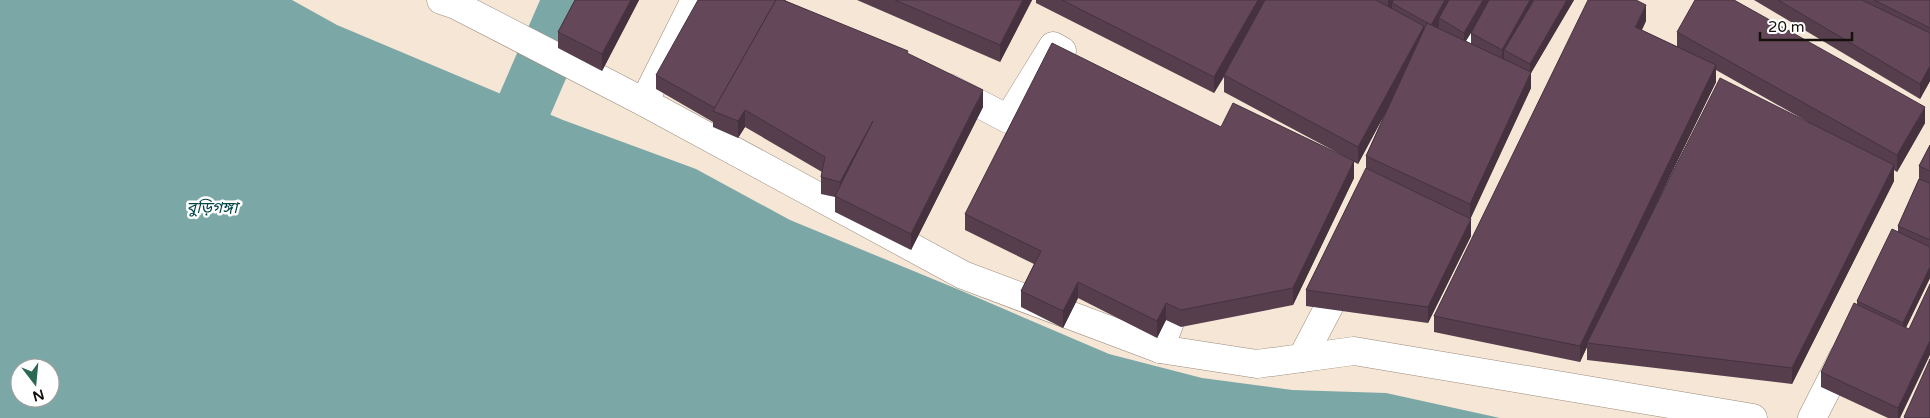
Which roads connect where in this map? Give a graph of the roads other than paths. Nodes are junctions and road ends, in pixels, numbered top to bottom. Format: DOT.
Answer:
graph roads {
  1 [pos="441,0"];
  2 [pos="695,0"];
  3 [pos="1491,0"];
  4 [pos="1088,64"];
  5 [pos="930,78"];
  6 [pos="1439,97"];
  7 [pos="644,102"];
  8 [pos="1356,255"];
  9 [pos="1191,267"];
  10 [pos="1852,339"];
  11 [pos="1160,349"];
  12 [pos="1302,358"];
  13 [pos="1752,418"];
  14 [pos="1812,418"];
  1 -- 7 [label="street"];
  2 -- 7 [label="street"];
  3 -- 6 [label="street"];
  4 -- 5 [label="street"];
  7 -- 11 [label="street"];
  8 -- 12 [label="street"];
  9 -- 11 [label="street"];
  10 -- 14 [label="street"];
  11 -- 12 [label="street"];
  12 -- 13 [label="street"];
}
